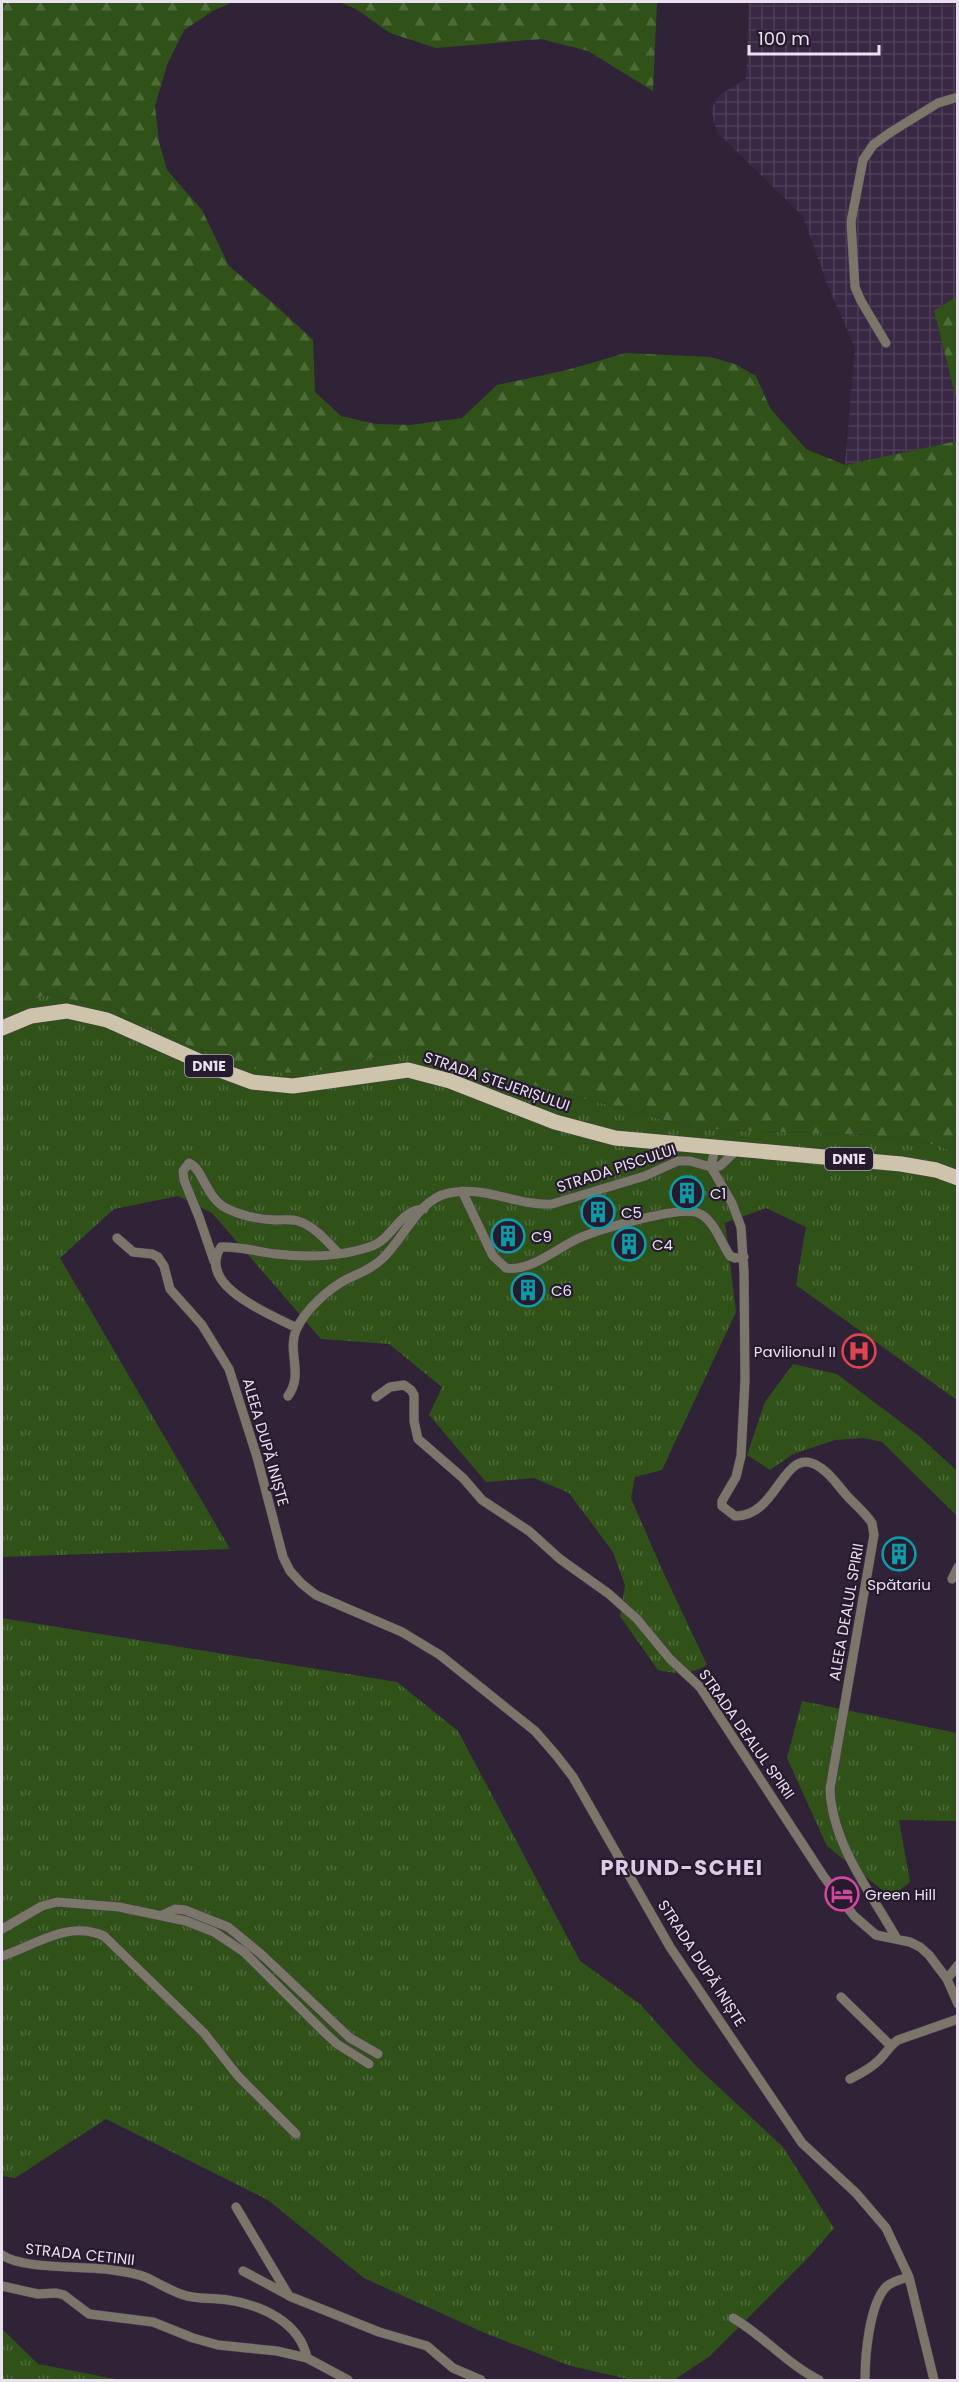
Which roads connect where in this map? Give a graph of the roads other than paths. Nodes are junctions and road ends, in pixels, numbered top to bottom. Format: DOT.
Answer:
graph roads {
  1 [pos="957,97"];
  2 [pos="886,343"];
  3 [pos="2,1028"];
  4 [pos="715,1148"];
  5 [pos="738,1149"];
  6 [pos="711,1167"];
  7 [pos="957,1178"];
  8 [pos="462,1191"];
  9 [pos="424,1209"];
  10 [pos="117,1238"];
  11 [pos="338,1253"];
  12 [pos="744,1257"];
  13 [pos="215,1263"];
  14 [pos="297,1328"];
  15 [pos="288,1396"];
  16 [pos="376,1397"];
  17 [pos="957,1567"];
  18 [pos="952,1579"];
  19 [pos="338,1604"];
  20 [pos="162,1915"];
  21 [pos="2,1929"];
  22 [pos="897,1940"];
  23 [pos="2,1956"];
  24 [pos="957,1965"];
  25 [pos="947,1979"];
  26 [pos="840,1997"];
  27 [pos="957,2004"];
  28 [pos="957,2019"];
  29 [pos="890,2045"];
  30 [pos="378,2054"];
  31 [pos="369,2064"];
  32 [pos="850,2079"];
  33 [pos="296,2134"];
  34 [pos="236,2207"];
  35 [pos="2,2254"];
  36 [pos="243,2271"];
  37 [pos="909,2277"];
  38 [pos="2,2286"];
  39 [pos="289,2296"];
  40 [pos="733,2318"];
  41 [pos="307,2358"];
  42 [pos="348,2380"];
  43 [pos="481,2380"];
  44 [pos="819,2380"];
  45 [pos="865,2380"];
  46 [pos="934,2380"];
  1 -- 2 [label="street"];
  3 -- 4 [label="main road, STRADA STEJERIȘULUI / DN1E"];
  4 -- 5 [label="main road, STRADA STEJERIȘULUI / DN1E"];
  4 -- 6 [label="street"];
  5 -- 6 [label="street"];
  5 -- 7 [label="main road, STRADA STEJERIȘULUI / DN1E"];
  6 -- 8 [label="street, STRADA PISCULUI"];
  6 -- 12 [label="street, ALEEA DEALUL SPIRII"];
  8 -- 9 [label="street, STRADA PISCULUI"];
  8 -- 12 [label="street"];
  9 -- 11 [label="street"];
  9 -- 14 [label="street, STRADA PISCULUI"];
  10 -- 19 [label="street, ALEEA DUPĂ INIȘTE"];
  11 -- 13 [label="street"];
  11 -- 13 [label="street"];
  12 -- 22 [label="street, ALEEA DEALUL SPIRII"];
  13 -- 14 [label="street"];
  14 -- 15 [label="street"];
  16 -- 22 [label="street, STRADA DEALUL SPIRII"];
  17 -- 18 [label="street"];
  19 -- 37 [label="street, STRADA DUPĂ INIȘTE"];
  20 -- 21 [label="street"];
  20 -- 30 [label="street"];
  20 -- 31 [label="street"];
  22 -- 25 [label="street, STRADA DEALUL SPIRII"];
  23 -- 33 [label="street"];
  24 -- 25 [label="street"];
  25 -- 27 [label="street, STRADA DEALUL SPIRII"];
  26 -- 29 [label="street"];
  28 -- 29 [label="street"];
  29 -- 32 [label="street"];
  34 -- 39 [label="street"];
  35 -- 41 [label="street, STRADA CETINII"];
  36 -- 39 [label="street"];
  37 -- 45 [label="street"];
  37 -- 46 [label="street, STRADA DUPĂ INIȘTE"];
  38 -- 41 [label="street"];
  39 -- 43 [label="street"];
  40 -- 44 [label="street"];
  41 -- 42 [label="street"];
}
